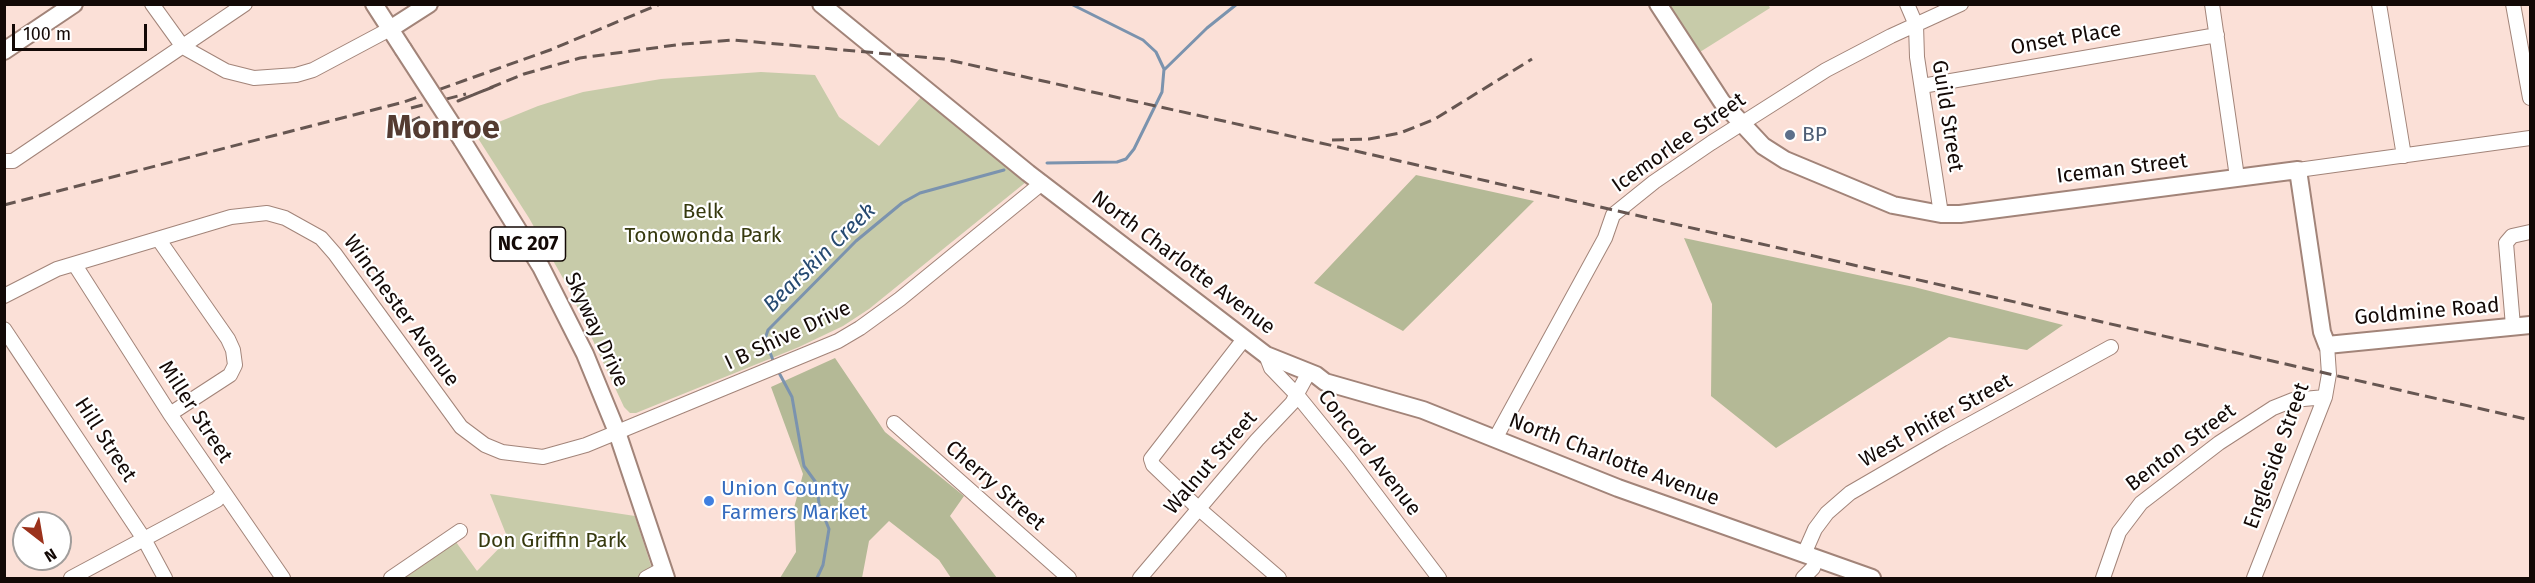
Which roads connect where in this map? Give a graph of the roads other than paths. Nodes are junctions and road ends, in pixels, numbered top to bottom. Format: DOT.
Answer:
graph roads {
  1 [pos="74,4"];
  2 [pos="152,4"];
  3 [pos="245,4"];
  4 [pos="374,4"];
  5 [pos="429,4"];
  6 [pos="821,4"];
  7 [pos="1658,4"];
  8 [pos="1907,4"];
  9 [pos="1961,4"];
  10 [pos="2212,4"];
  11 [pos="2379,4"];
  12 [pos="2513,4"];
  13 [pos="1916,25"];
  14 [pos="390,29"];
  15 [pos="2217,35"];
  16 [pos="183,47"];
  17 [pos="4,51"];
  18 [pos="1922,86"];
  19 [pos="2530,98"];
  20 [pos="1740,124"];
  21 [pos="2530,138"];
  22 [pos="2404,156"];
  23 [pos="6,161"];
  24 [pos="2298,170"];
  25 [pos="2237,177"];
  26 [pos="1042,183"];
  27 [pos="1941,214"];
  28 [pos="2530,232"];
  29 [pos="159,240"];
  30 [pos="75,265"];
  31 [pos="4,296"];
  32 [pos="2530,325"];
  33 [pos="2513,326"];
  34 [pos="4,329"];
  35 [pos="1244,339"];
  36 [pos="2327,345"];
  37 [pos="2112,347"];
  38 [pos="1303,382"];
  39 [pos="2325,397"];
  40 [pos="170,414"];
  41 [pos="894,423"];
  42 [pos="617,432"];
  43 [pos="1495,439"];
  44 [pos="223,493"];
  45 [pos="1198,508"];
  46 [pos="460,531"];
  47 [pos="144,539"];
  48 [pos="1810,557"];
  49 [pos="665,574"];
  50 [pos="1432,576"];
  51 [pos="71,579"];
  52 [pos="165,579"];
  53 [pos="283,579"];
  54 [pos="391,579"];
  55 [pos="646,579"];
  56 [pos="1069,579"];
  57 [pos="1140,579"];
  58 [pos="1279,579"];
  59 [pos="1803,579"];
  60 [pos="1872,579"];
  61 [pos="2103,579"];
  62 [pos="2254,579"];
  1 -- 17 [label="main road"];
  2 -- 16 [label="street"];
  3 -- 16 [label="street"];
  4 -- 14 [label="main road, NC 207"];
  5 -- 14 [label="main road"];
  6 -- 26 [label="main road, North Charlotte Avenue"];
  7 -- 20 [label="main road, Iceman Street"];
  8 -- 13 [label="street"];
  9 -- 13 [label="street, Icemorlee Street"];
  10 -- 15 [label="street"];
  11 -- 22 [label="street"];
  12 -- 19 [label="street"];
  13 -- 18 [label="street, Guild Street"];
  13 -- 20 [label="street, Icemorlee Street"];
  14 -- 16 [label="street"];
  14 -- 42 [label="main road, Skyway Drive / NC 207, bridge"];
  15 -- 18 [label="street, Onset Place"];
  15 -- 25 [label="street"];
  16 -- 23 [label="street"];
  18 -- 27 [label="street, Guild Street"];
  20 -- 27 [label="main road, Iceman Street"];
  20 -- 43 [label="street, Icemorlee Street"];
  21 -- 22 [label="street, Iceman Street"];
  22 -- 24 [label="street, Iceman Street"];
  24 -- 25 [label="main road, Iceman Street"];
  24 -- 36 [label="main road, Engleside Street"];
  25 -- 27 [label="main road, Iceman Street"];
  26 -- 35 [label="main road, North Charlotte Avenue"];
  26 -- 42 [label="street, I B Shive Drive"];
  28 -- 33 [label="street"];
  29 -- 30 [label="street, Winchester Avenue"];
  29 -- 40 [label="street"];
  29 -- 42 [label="street, Winchester Avenue"];
  30 -- 31 [label="street, Winchester Avenue"];
  30 -- 40 [label="street, Miller Street"];
  32 -- 33 [label="main road, Goldmine Road"];
  33 -- 36 [label="main road, Goldmine Road"];
  34 -- 47 [label="street, Hill Street"];
  35 -- 38 [label="main road, North Charlotte Avenue"];
  35 -- 45 [label="street"];
  36 -- 39 [label="street, Engleside Street"];
  37 -- 48 [label="street, West Phifer Street"];
  38 -- 43 [label="main road, North Charlotte Avenue"];
  38 -- 45 [label="street, Walnut Street"];
  38 -- 50 [label="street, Concord Avenue"];
  39 -- 61 [label="street, Benton Street"];
  39 -- 62 [label="street, Engleside Street"];
  40 -- 44 [label="street, Miller Street"];
  41 -- 56 [label="street, Cherry Street"];
  42 -- 49 [label="main road, Skyway Drive / NC 207"];
  43 -- 48 [label="main road, North Charlotte Avenue"];
  44 -- 47 [label="street"];
  44 -- 53 [label="street, Miller Street"];
  45 -- 57 [label="street, Walnut Street"];
  45 -- 58 [label="street"];
  46 -- 54 [label="street"];
  47 -- 51 [label="street"];
  47 -- 52 [label="street, Hill Street"];
  48 -- 59 [label="street, West Phifer Street"];
  48 -- 60 [label="main road, North Charlotte Avenue"];
  49 -- 55 [label="street"];
}
